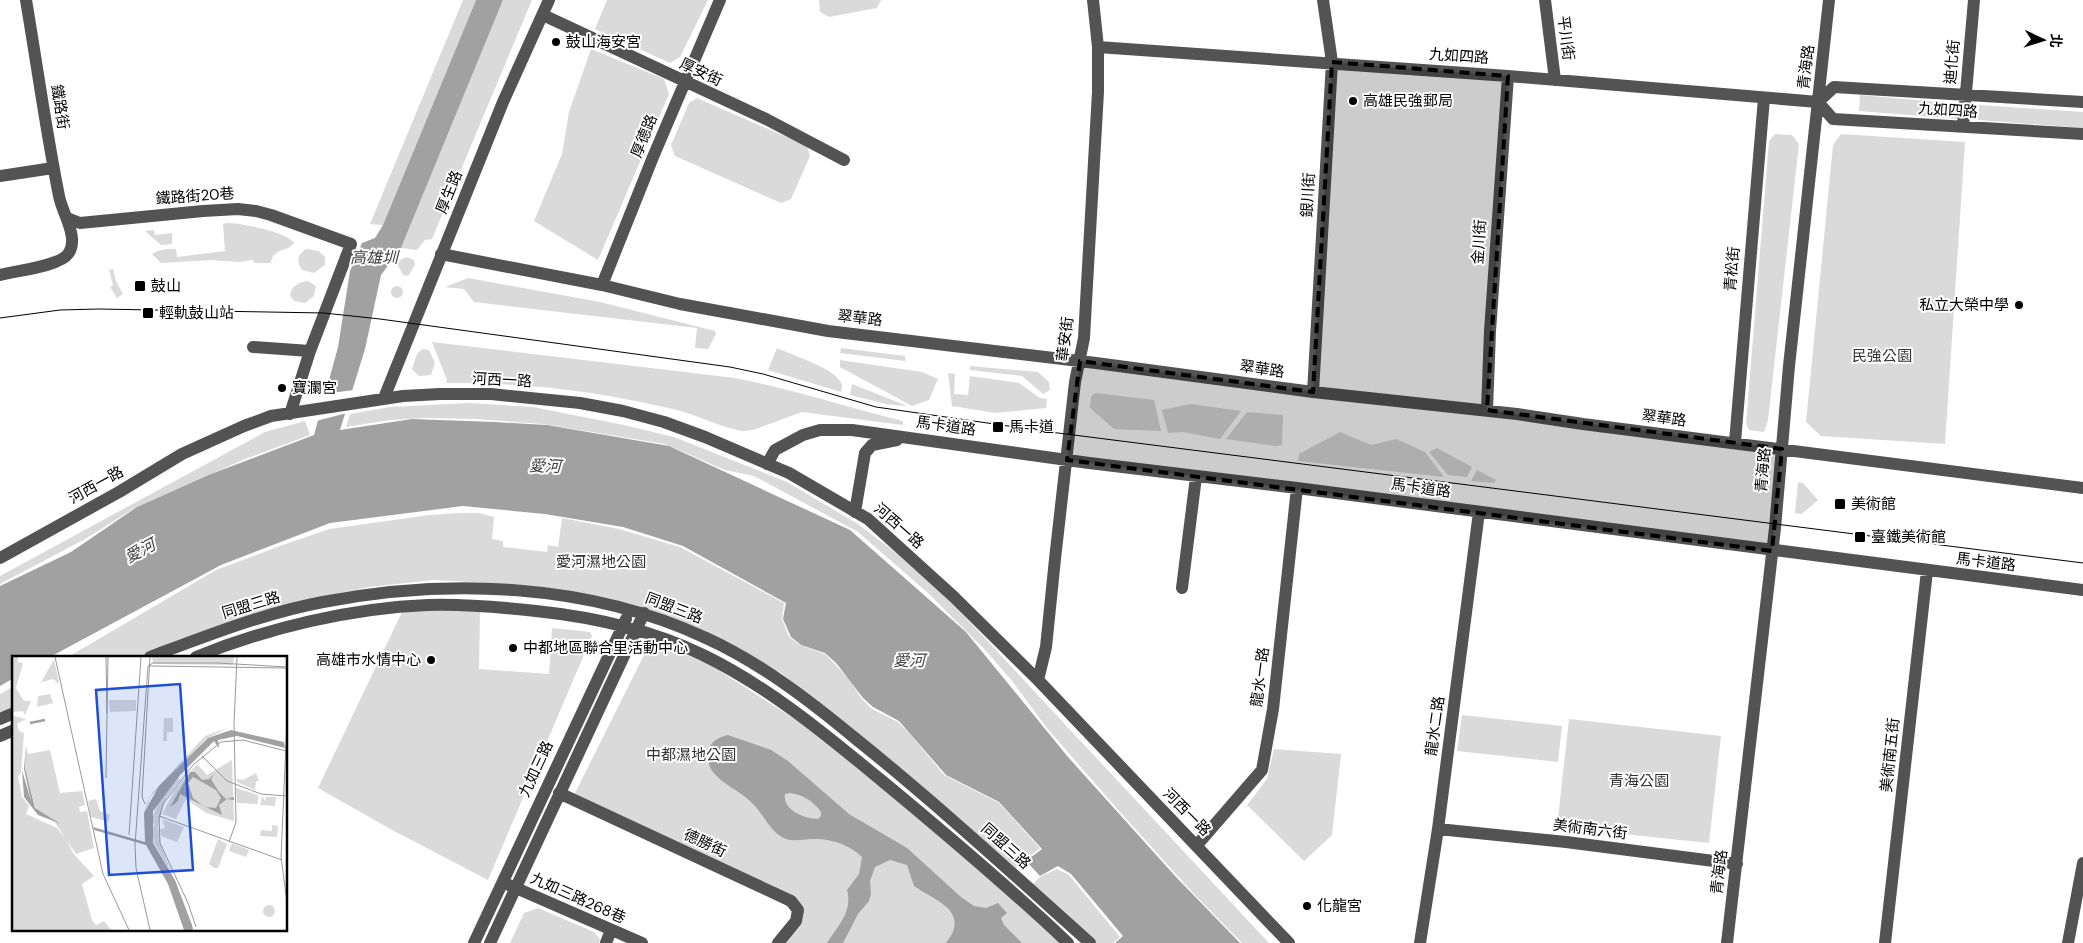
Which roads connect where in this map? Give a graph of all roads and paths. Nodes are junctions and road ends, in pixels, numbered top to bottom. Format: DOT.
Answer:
graph roads {
  1 [pos="26,0"];
  2 [pos="549,0"];
  3 [pos="720,0"];
  4 [pos="1093,0"];
  5 [pos="1323,0"];
  6 [pos="1545,0"];
  7 [pos="1829,0"];
  8 [pos="1974,0"];
  9 [pos="543,15"];
  10 [pos="1098,47"];
  11 [pos="1332,62"];
  12 [pos="1508,76"];
  13 [pos="1555,80"];
  14 [pos="684,83"];
  15 [pos="1966,94"];
  16 [pos="1764,98"];
  17 [pos="1818,102"];
  18 [pos="2083,102"];
  19 [pos="1963,127"];
  20 [pos="2083,134"];
  21 [pos="844,160"];
  22 [pos="53,168"];
  23 [pos="0,176"];
  24 [pos="67,218"];
  25 [pos="441,254"];
  26 [pos="0,275"];
  27 [pos="602,285"];
  28 [pos="253,347"];
  29 [pos="310,351"];
  30 [pos="1080,361"];
  31 [pos="1313,392"];
  32 [pos="384,398"];
  33 [pos="1487,410"];
  34 [pos="290,414"];
  35 [pos="919,439"];
  36 [pos="1734,442"];
  37 [pos="1782,449"];
  38 [pos="1067,460"];
  39 [pos="767,464"];
  40 [pos="1196,477"];
  41 [pos="1297,488"];
  42 [pos="2083,488"];
  43 [pos="855,512"];
  44 [pos="1479,512"];
  45 [pos="1772,551"];
  46 [pos="2,556"];
  47 [pos="1927,571"];
  48 [pos="1182,588"];
  49 [pos="398,590"];
  50 [pos="2083,590"];
  51 [pos="520,592"];
  52 [pos="400,607"];
  53 [pos="518,609"];
  54 [pos="630,610"];
  55 [pos="644,613"];
  56 [pos="622,626"];
  57 [pos="636,630"];
  58 [pos="153,656"];
  59 [pos="199,656"];
  60 [pos="1038,680"];
  61 [pos="12,714"];
  62 [pos="0,719"];
  63 [pos="12,731"];
  64 [pos="0,736"];
  65 [pos="559,793"];
  66 [pos="1438,829"];
  67 [pos="1197,846"];
  68 [pos="2083,862"];
  69 [pos="1737,864"];
  70 [pos="502,882"];
  71 [pos="515,888"];
  72 [pos="611,930"];
  73 [pos="474,943"];
  74 [pos="490,943"];
  75 [pos="606,943"];
  76 [pos="642,943"];
  77 [pos="778,943"];
  78 [pos="1068,943"];
  79 [pos="1090,943"];
  80 [pos="1289,943"];
  81 [pos="1420,943"];
  82 [pos="1728,943"];
  83 [pos="1885,943"];
  84 [pos="2068,943"];
  1 -- 22 [label="street, 鐵路街"];
  2 -- 9 [label="street, 厚生路"];
  3 -- 14 [label="street, 厚德路"];
  4 -- 10 [label="street, 華安街"];
  5 -- 11 [label="street, 銀川街"];
  6 -- 13 [label="street, 平川街"];
  7 -- 17 [label="street, 青海路"];
  8 -- 15 [label="street, 迪化街"];
  9 -- 14 [label="street, 厚安街"];
  9 -- 25 [label="street, 厚生路"];
  10 -- 11 [label="street, 九如四路"];
  10 -- 30 [label="street, 華安街"];
  11 -- 12 [label="street, 九如四路"];
  11 -- 31 [label="street, 銀川街"];
  12 -- 13 [label="street, 九如四路"];
  12 -- 33 [label="street, 金川街"];
  13 -- 16 [label="street, 九如四路"];
  14 -- 21 [label="street, 厚安街"];
  14 -- 27 [label="street, 厚德路"];
  15 -- 17 [label="street, 九如四路"];
  15 -- 18 [label="street, 九如四路"];
  15 -- 19 [label="street, 迪化街"];
  16 -- 17 [label="street, 九如四路"];
  16 -- 36 [label="street, 青松街"];
  17 -- 19 [label="street, 九如四路"];
  17 -- 37 [label="street, 青海路"];
  19 -- 20 [label="street, 九如四路"];
  22 -- 23 [label="street"];
  22 -- 24 [label="street, 鐵路街"];
  24 -- 26 [label="street, 鐵路街"];
  24 -- 29 [label="street, 鐵路街20巷"];
  25 -- 27 [label="street, 翠華路"];
  25 -- 32 [label="street, 厚生路"];
  27 -- 30 [label="street, 翠華路"];
  28 -- 29 [label="street"];
  29 -- 34 [label="street"];
  30 -- 31 [label="street, 翠華路"];
  30 -- 38 [label="street, 華安街"];
  31 -- 33 [label="street, 翠華路"];
  32 -- 34 [label="street, 河西一路"];
  32 -- 39 [label="street, 河西一路"];
  33 -- 36 [label="street, 翠華路"];
  34 -- 46 [label="street, 河西一路"];
  35 -- 38 [label="street, 馬卡道路"];
  35 -- 39 [label="street, 馬卡道路"];
  35 -- 43 [label="street"];
  36 -- 37 [label="street, 翠華路"];
  37 -- 42 [label="street, 翠華路"];
  37 -- 45 [label="street, 青海路"];
  38 -- 40 [label="street, 馬卡道路"];
  38 -- 60 [label="street, 華安街"];
  39 -- 43 [label="street, 河西一路"];
  40 -- 41 [label="street, 馬卡道路"];
  40 -- 48 [label="street"];
  41 -- 44 [label="street, 馬卡道路"];
  41 -- 67 [label="street, 龍水一路"];
  43 -- 60 [label="street, 河西一路"];
  44 -- 45 [label="street, 馬卡道路"];
  44 -- 66 [label="street, 龍水二路"];
  45 -- 47 [label="street, 馬卡道路"];
  45 -- 69 [label="street, 青海路"];
  47 -- 50 [label="street, 馬卡道路"];
  47 -- 83 [label="street, 美術南五街"];
  49 -- 51 [label="street, 同盟三路"];
  49 -- 52 [label="street"];
  49 -- 58 [label="street, 同盟三路"];
  51 -- 53 [label="street"];
  51 -- 54 [label="street, 同盟三路"];
  52 -- 53 [label="street, 同盟三路"];
  52 -- 59 [label="street, 同盟三路"];
  53 -- 56 [label="street, 同盟三路"];
  54 -- 55 [label="street, 同盟三路"];
  54 -- 56 [label="street, 九如三路"];
  55 -- 57 [label="street, 九如三路"];
  55 -- 79 [label="street, 同盟三路"];
  56 -- 57 [label="street, 同盟三路"];
  56 -- 70 [label="street, 九如三路"];
  57 -- 65 [label="street, 九如三路"];
  57 -- 78 [label="street, 同盟三路"];
  60 -- 67 [label="street, 河西一路"];
  61 -- 62 [label="street"];
  63 -- 64 [label="street"];
  65 -- 71 [label="street, 九如三路"];
  65 -- 77 [label="street, 德勝街"];
  66 -- 69 [label="street, 美術南六街"];
  66 -- 81 [label="street, 龍水二路"];
  67 -- 80 [label="street, 河西一路"];
  68 -- 84 [label="street"];
  69 -- 82 [label="street, 青海路"];
  70 -- 71 [label="street, 九如三路268巷"];
  70 -- 73 [label="street, 九如三路"];
  71 -- 72 [label="street, 九如三路268巷"];
  71 -- 74 [label="street, 九如三路"];
  72 -- 75 [label="street"];
  72 -- 76 [label="street, 九如三路268巷"];
}
